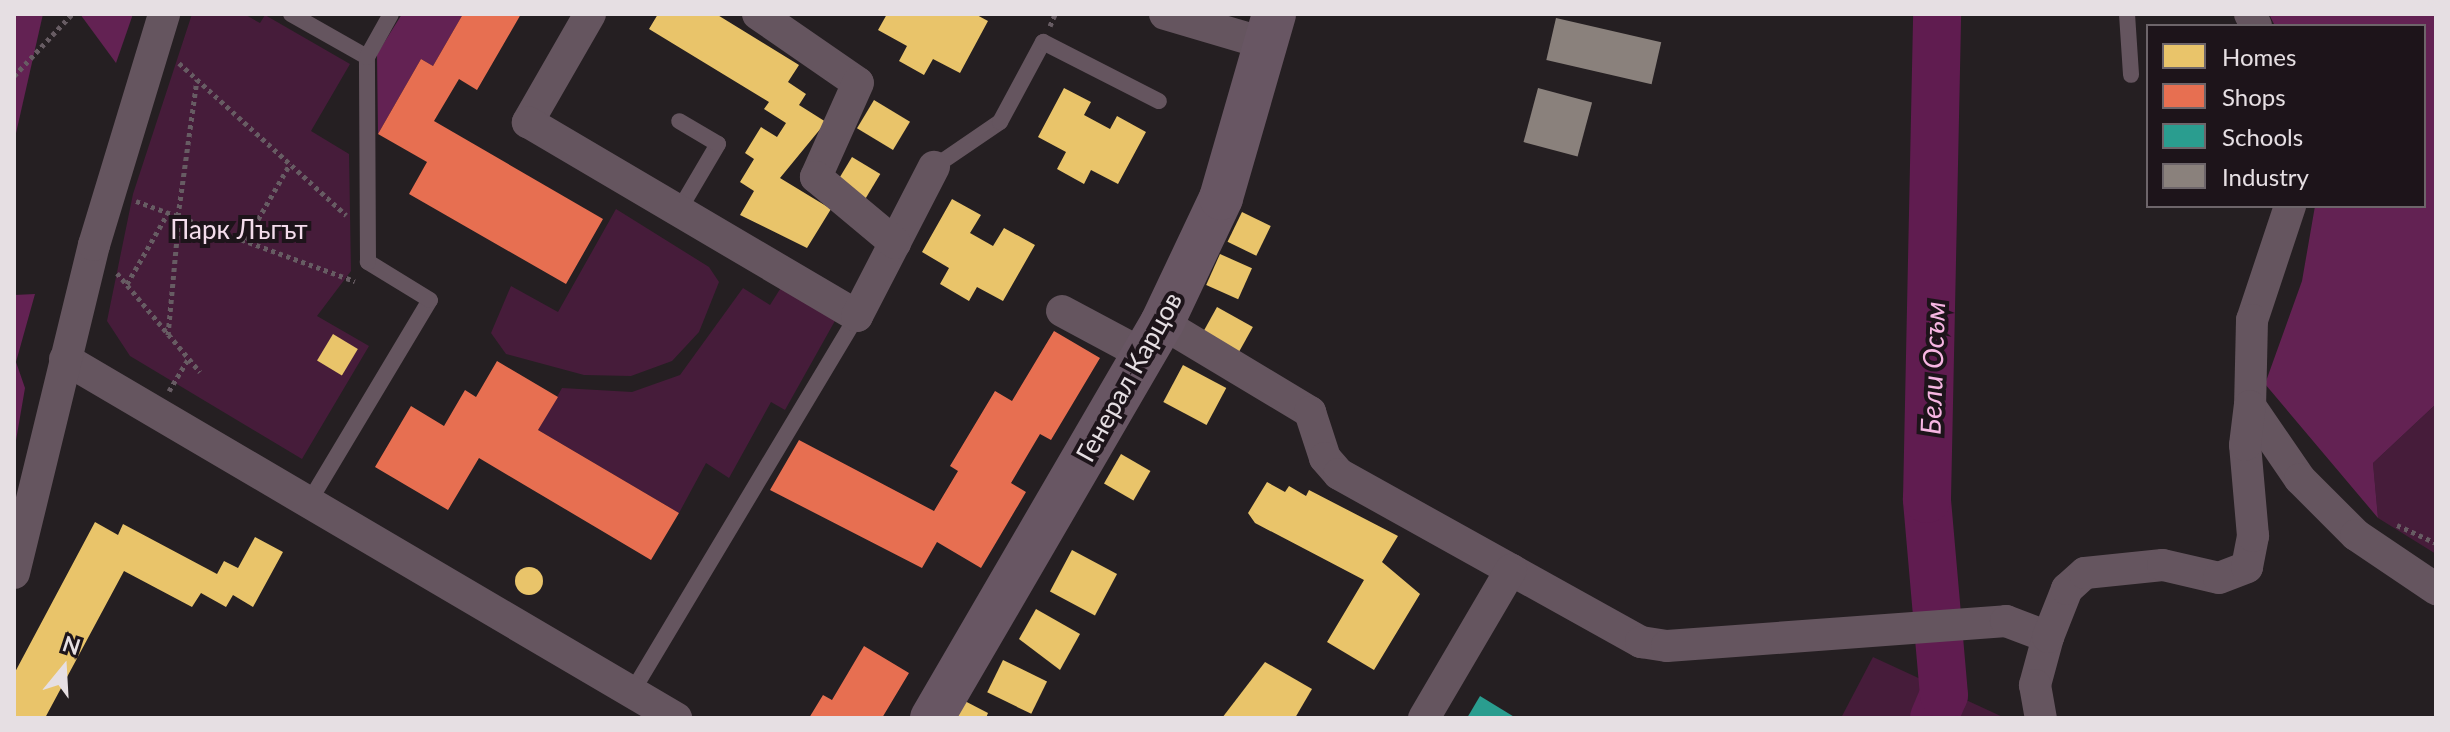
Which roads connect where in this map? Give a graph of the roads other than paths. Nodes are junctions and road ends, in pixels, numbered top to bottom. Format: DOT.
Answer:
graph roads {
  1 [pos="291,14"];
  2 [pos="391,14"];
  3 [pos="590,14"];
  4 [pos="758,14"];
  5 [pos="1165,14"];
  6 [pos="2127,14"];
  7 [pos="159,28"];
  8 [pos="1270,29"];
  9 [pos="367,57"];
  10 [pos="2131,75"];
  11 [pos="1159,101"];
  12 [pos="679,121"];
  13 [pos="934,167"];
  14 [pos="2289,208"];
  15 [pos="678,212"];
  16 [pos="895,243"];
  17 [pos="1062,311"];
  18 [pos="857,316"];
  19 [pos="1153,339"];
  20 [pos="65,359"];
  21 [pos="2250,406"];
  22 [pos="309,502"];
  23 [pos="1511,570"];
  24 [pos="14,573"];
  25 [pos="2436,589"];
  26 [pos="2048,637"];
  27 [pos="652,708"];
  28 [pos="932,718"];
  29 [pos="1424,718"];
  30 [pos="2041,718"];
  1 -- 9 [label="lane"];
  2 -- 9 [label="lane"];
  3 -- 15 [label="street"];
  4 -- 16 [label="street"];
  5 -- 8 [label="street"];
  6 -- 10 [label="lane"];
  7 -- 20 [label="street"];
  8 -- 19 [label="main road, Генерал Карцов"];
  9 -- 22 [label="lane"];
  11 -- 13 [label="lane"];
  12 -- 15 [label="lane"];
  13 -- 16 [label="street"];
  14 -- 21 [label="street"];
  15 -- 18 [label="street"];
  16 -- 18 [label="street"];
  17 -- 19 [label="street"];
  18 -- 27 [label="lane"];
  19 -- 23 [label="street"];
  19 -- 28 [label="main road, Генерал Карцов"];
  20 -- 22 [label="street"];
  20 -- 24 [label="street"];
  21 -- 25 [label="street"];
  21 -- 26 [label="street"];
  22 -- 27 [label="street"];
  23 -- 26 [label="street"];
  23 -- 29 [label="street"];
  26 -- 30 [label="street"];
}
